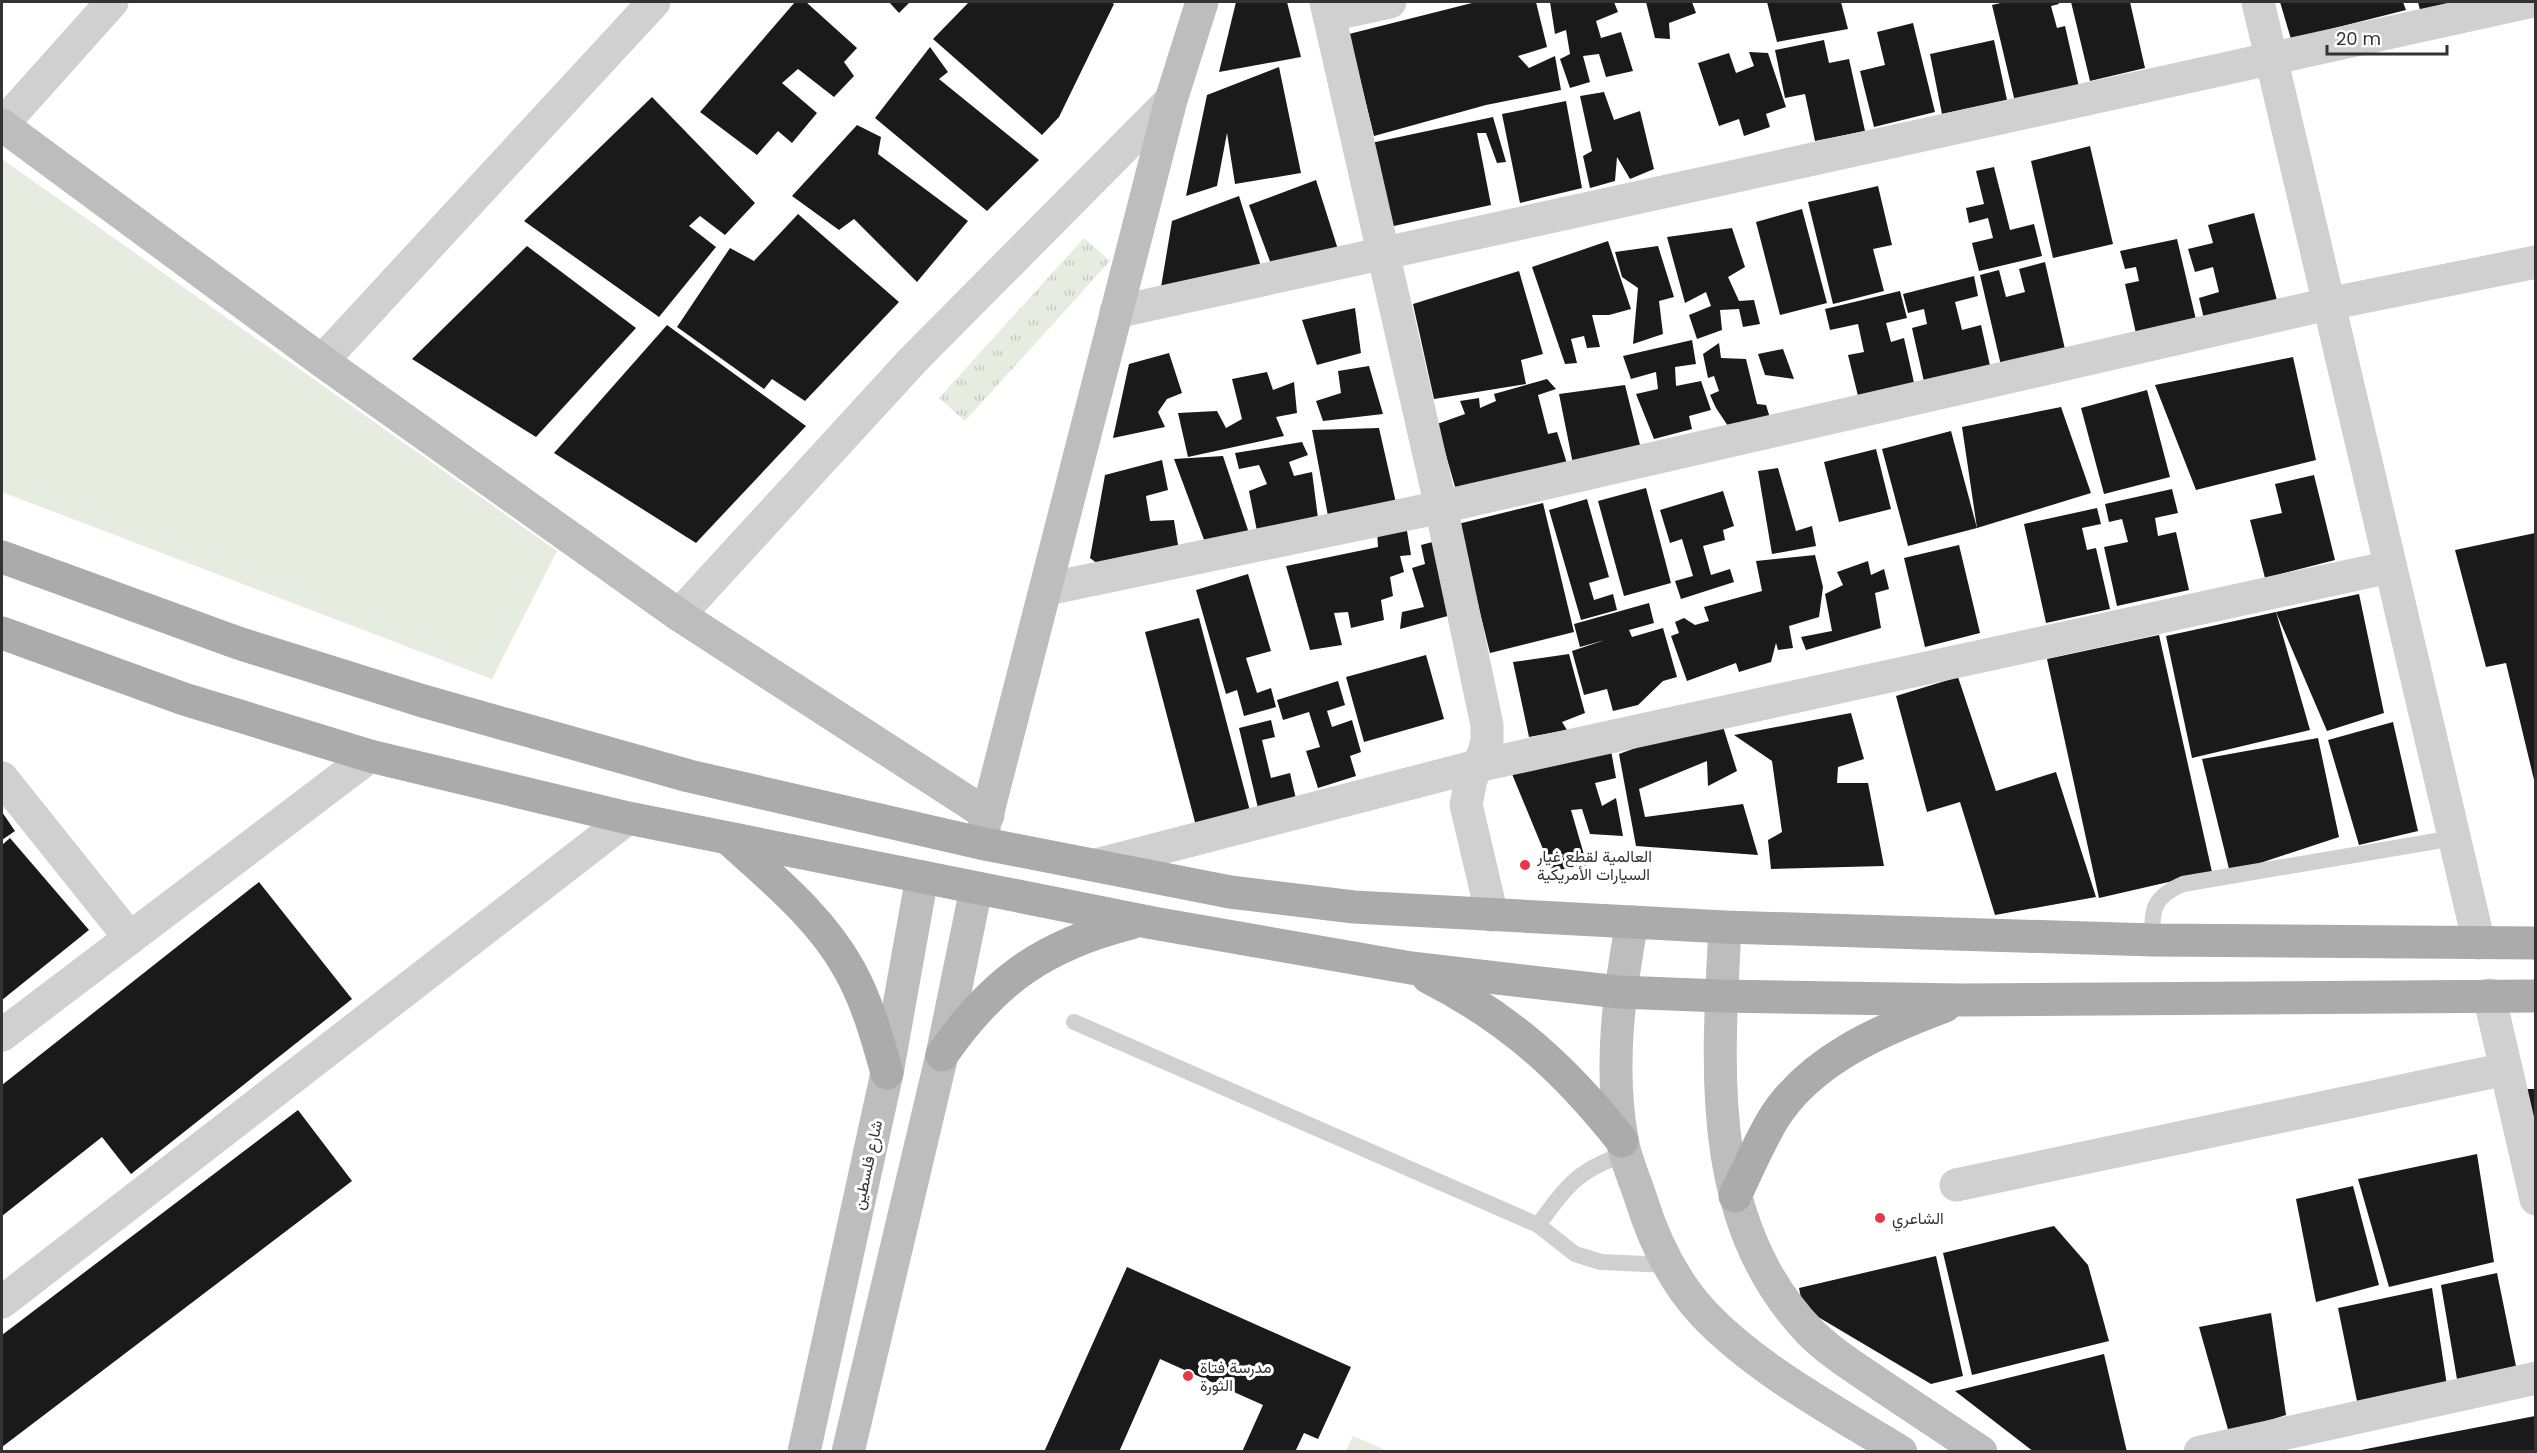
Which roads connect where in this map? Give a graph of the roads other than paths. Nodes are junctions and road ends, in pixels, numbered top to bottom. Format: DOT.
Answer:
graph roads {
  1 [pos="112,2"];
  2 [pos="654,2"];
  3 [pos="1202,2"];
  4 [pos="1390,2"];
  5 [pos="2258,2"];
  6 [pos="2529,2"];
  7 [pos="1327,8"];
  8 [pos="2271,58"];
  9 [pos="1172,100"];
  10 [pos="2,125"];
  11 [pos="1382,253"];
  12 [pos="2535,262"];
  13 [pos="2328,304"];
  14 [pos="1116,312"];
  15 [pos="322,361"];
  16 [pos="1441,507"];
  17 [pos="2,557"];
  18 [pos="2390,567"];
  19 [pos="1047,589"];
  20 [pos="679,615"];
  21 [pos="2,634"];
  22 [pos="370,756"];
  23 [pos="1477,766"];
  24 [pos="2,777"];
  25 [pos="628,819"];
  26 [pos="984,829"];
  27 [pos="2454,838"];
  28 [pos="730,840"];
  29 [pos="1096,865"];
  30 [pos="922,878"];
  31 [pos="976,889"];
  32 [pos="1492,915"];
  33 [pos="1139,921"];
  34 [pos="1632,922"];
  35 [pos="1725,927"];
  36 [pos="130,938"];
  37 [pos="2153,940"];
  38 [pos="2535,943"];
  39 [pos="2479,944"];
  40 [pos="1411,968"];
  41 [pos="1619,992"];
  42 [pos="2489,995"];
  43 [pos="1721,996"];
  44 [pos="2535,996"];
  45 [pos="1962,1000"];
  46 [pos="1074,1022"];
  47 [pos="2,1035"];
  48 [pos="942,1055"];
  49 [pos="2506,1069"];
  50 [pos="887,1072"];
  51 [pos="1624,1148"];
  52 [pos="1956,1185"];
  53 [pos="1735,1196"];
  54 [pos="2535,1199"];
  55 [pos="1538,1225"];
  56 [pos="1668,1265"];
  57 [pos="2,1302"];
  58 [pos="2535,1377"];
  59 [pos="1881,1446"];
  60 [pos="804,1452"];
  61 [pos="848,1452"];
  62 [pos="1981,1452"];
  63 [pos="2200,1452"];
  1 -- 10 [label="street"];
  2 -- 15 [label="street"];
  3 -- 9 [label="street"];
  4 -- 7 [label="street"];
  5 -- 8 [label="street"];
  6 -- 8 [label="street"];
  7 -- 11 [label="street"];
  8 -- 11 [label="street"];
  8 -- 13 [label="street"];
  9 -- 14 [label="street"];
  9 -- 20 [label="street"];
  10 -- 15 [label="street"];
  11 -- 14 [label="street"];
  11 -- 16 [label="street"];
  12 -- 13 [label="street"];
  13 -- 16 [label="street"];
  13 -- 18 [label="street"];
  14 -- 19 [label="street"];
  15 -- 20 [label="street"];
  16 -- 19 [label="street"];
  16 -- 23 [label="street"];
  17 -- 26 [label="main road"];
  18 -- 23 [label="street"];
  18 -- 27 [label="street"];
  19 -- 26 [label="street"];
  20 -- 26 [label="street"];
  21 -- 22 [label="main road"];
  22 -- 25 [label="main road"];
  22 -- 36 [label="street"];
  23 -- 29 [label="street"];
  23 -- 32 [label="street"];
  24 -- 36 [label="street"];
  25 -- 28 [label="main road"];
  25 -- 57 [label="street"];
  26 -- 29 [label="main road"];
  27 -- 37 [label="lane"];
  27 -- 39 [label="street"];
  28 -- 30 [label="main road"];
  28 -- 50 [label="main road"];
  29 -- 32 [label="main road"];
  30 -- 31 [label="main road"];
  30 -- 50 [label="street, شارع فلسطين"];
  31 -- 33 [label="main road"];
  31 -- 48 [label="street"];
  32 -- 34 [label="main road"];
  33 -- 40 [label="main road"];
  33 -- 48 [label="main road"];
  34 -- 35 [label="main road"];
  34 -- 41 [label="street"];
  35 -- 37 [label="main road"];
  35 -- 43 [label="street"];
  36 -- 47 [label="street"];
  37 -- 39 [label="main road"];
  38 -- 39 [label="main road"];
  40 -- 41 [label="main road"];
  40 -- 51 [label="main road"];
  41 -- 43 [label="main road"];
  41 -- 51 [label="street"];
  42 -- 44 [label="main road"];
  42 -- 45 [label="main road"];
  42 -- 49 [label="street"];
  43 -- 45 [label="main road"];
  43 -- 53 [label="street"];
  45 -- 53 [label="main road"];
  46 -- 55 [label="lane"];
  48 -- 61 [label="street"];
  49 -- 52 [label="street"];
  49 -- 54 [label="street"];
  50 -- 60 [label="street, شارع فلسطين"];
  51 -- 55 [label="lane"];
  51 -- 56 [label="street"];
  53 -- 62 [label="street"];
  55 -- 56 [label="lane"];
  56 -- 59 [label="street"];
  58 -- 63 [label="street"];
}
